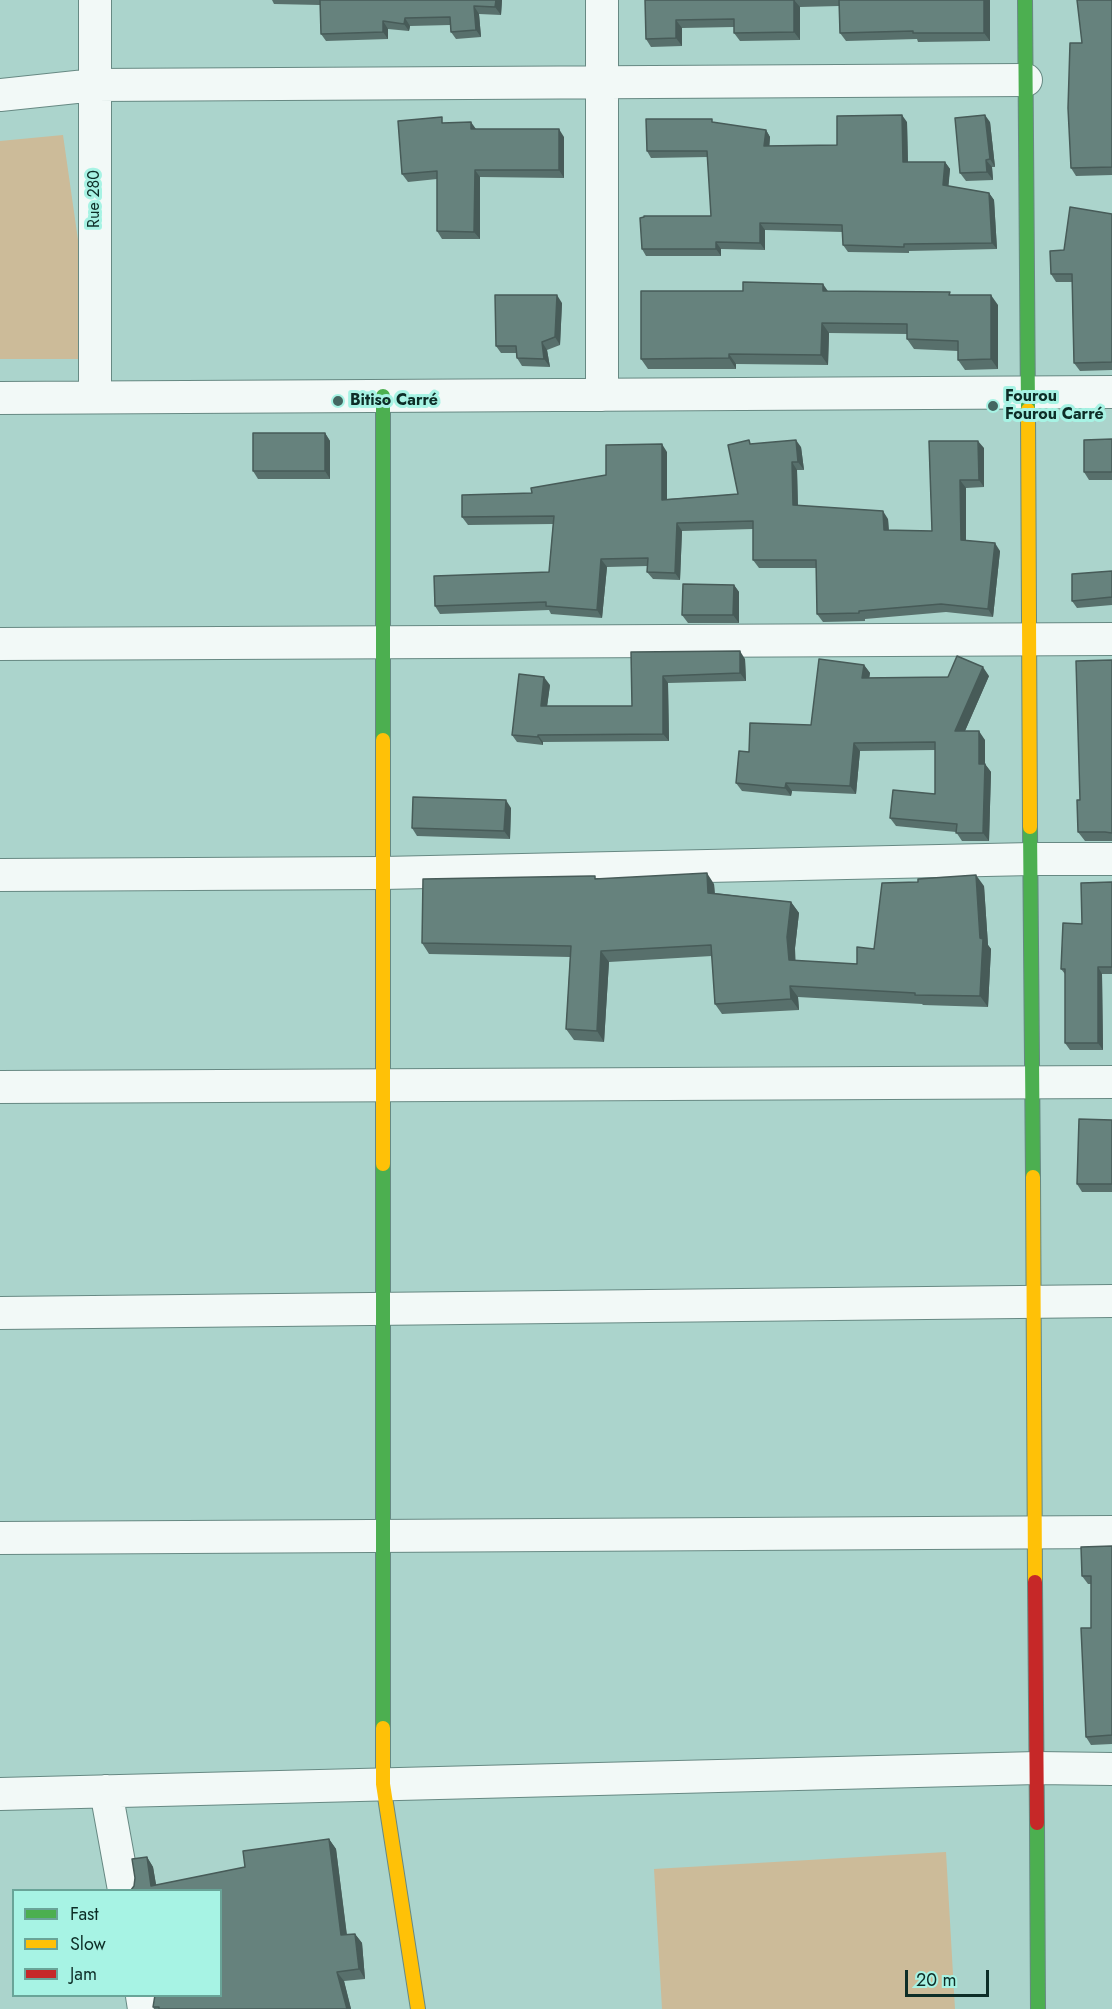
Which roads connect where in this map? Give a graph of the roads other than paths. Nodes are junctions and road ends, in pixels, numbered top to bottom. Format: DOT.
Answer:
graph roads {
  1 [pos="95,0"];
  2 [pos="602,0"];
  3 [pos="1025,0"];
  4 [pos="1026,80"];
  5 [pos="602,83"];
  6 [pos="95,85"];
  7 [pos="0,95"];
  8 [pos="1112,392"];
  9 [pos="1028,393"];
  10 [pos="602,395"];
  11 [pos="383,396"];
  12 [pos="0,398"];
  13 [pos="95,398"];
  14 [pos="1029,639"];
  15 [pos="1112,639"];
  16 [pos="383,643"];
  17 [pos="0,644"];
  18 [pos="1032,859"];
  19 [pos="1112,860"];
  20 [pos="383,873"];
  21 [pos="0,875"];
  22 [pos="1112,1082"];
  23 [pos="1032,1083"];
  24 [pos="383,1086"];
  25 [pos="0,1087"];
  26 [pos="1112,1301"];
  27 [pos="1034,1302"];
  28 [pos="383,1309"];
  29 [pos="0,1313"];
  30 [pos="1112,1532"];
  31 [pos="1035,1533"];
  32 [pos="383,1536"];
  33 [pos="0,1538"];
  34 [pos="1036,1768"];
  35 [pos="1112,1769"];
  36 [pos="382,1784"];
  37 [pos="106,1791"];
  38 [pos="0,1794"];
  39 [pos="124,1889"];
  40 [pos="418,2009"];
  41 [pos="1038,2009"];
  1 -- 6 [label="street, Rue 280"];
  2 -- 5 [label="street"];
  3 -- 4 [label="street"];
  4 -- 5 [label="street"];
  4 -- 9 [label="street"];
  5 -- 6 [label="street"];
  5 -- 10 [label="street"];
  6 -- 7 [label="street"];
  6 -- 13 [label="street, Rue 280"];
  8 -- 9 [label="street"];
  9 -- 10 [label="street"];
  9 -- 14 [label="street"];
  10 -- 11 [label="street"];
  11 -- 13 [label="street"];
  11 -- 16 [label="street"];
  12 -- 13 [label="street"];
  14 -- 15 [label="street"];
  14 -- 16 [label="street"];
  14 -- 18 [label="street"];
  16 -- 17 [label="street"];
  16 -- 20 [label="street"];
  18 -- 19 [label="street"];
  18 -- 20 [label="street"];
  18 -- 23 [label="street"];
  20 -- 21 [label="street"];
  20 -- 24 [label="street"];
  22 -- 23 [label="street"];
  23 -- 24 [label="street"];
  23 -- 27 [label="street"];
  24 -- 25 [label="street"];
  24 -- 28 [label="street"];
  26 -- 27 [label="street"];
  27 -- 28 [label="street"];
  27 -- 31 [label="street"];
  28 -- 29 [label="street"];
  28 -- 32 [label="street"];
  30 -- 31 [label="street"];
  31 -- 32 [label="street"];
  31 -- 34 [label="street"];
  32 -- 33 [label="street"];
  32 -- 36 [label="street"];
  34 -- 35 [label="street"];
  34 -- 36 [label="street"];
  34 -- 41 [label="street"];
  36 -- 37 [label="street"];
  36 -- 40 [label="street"];
  37 -- 38 [label="street"];
  37 -- 39 [label="street"];
}
